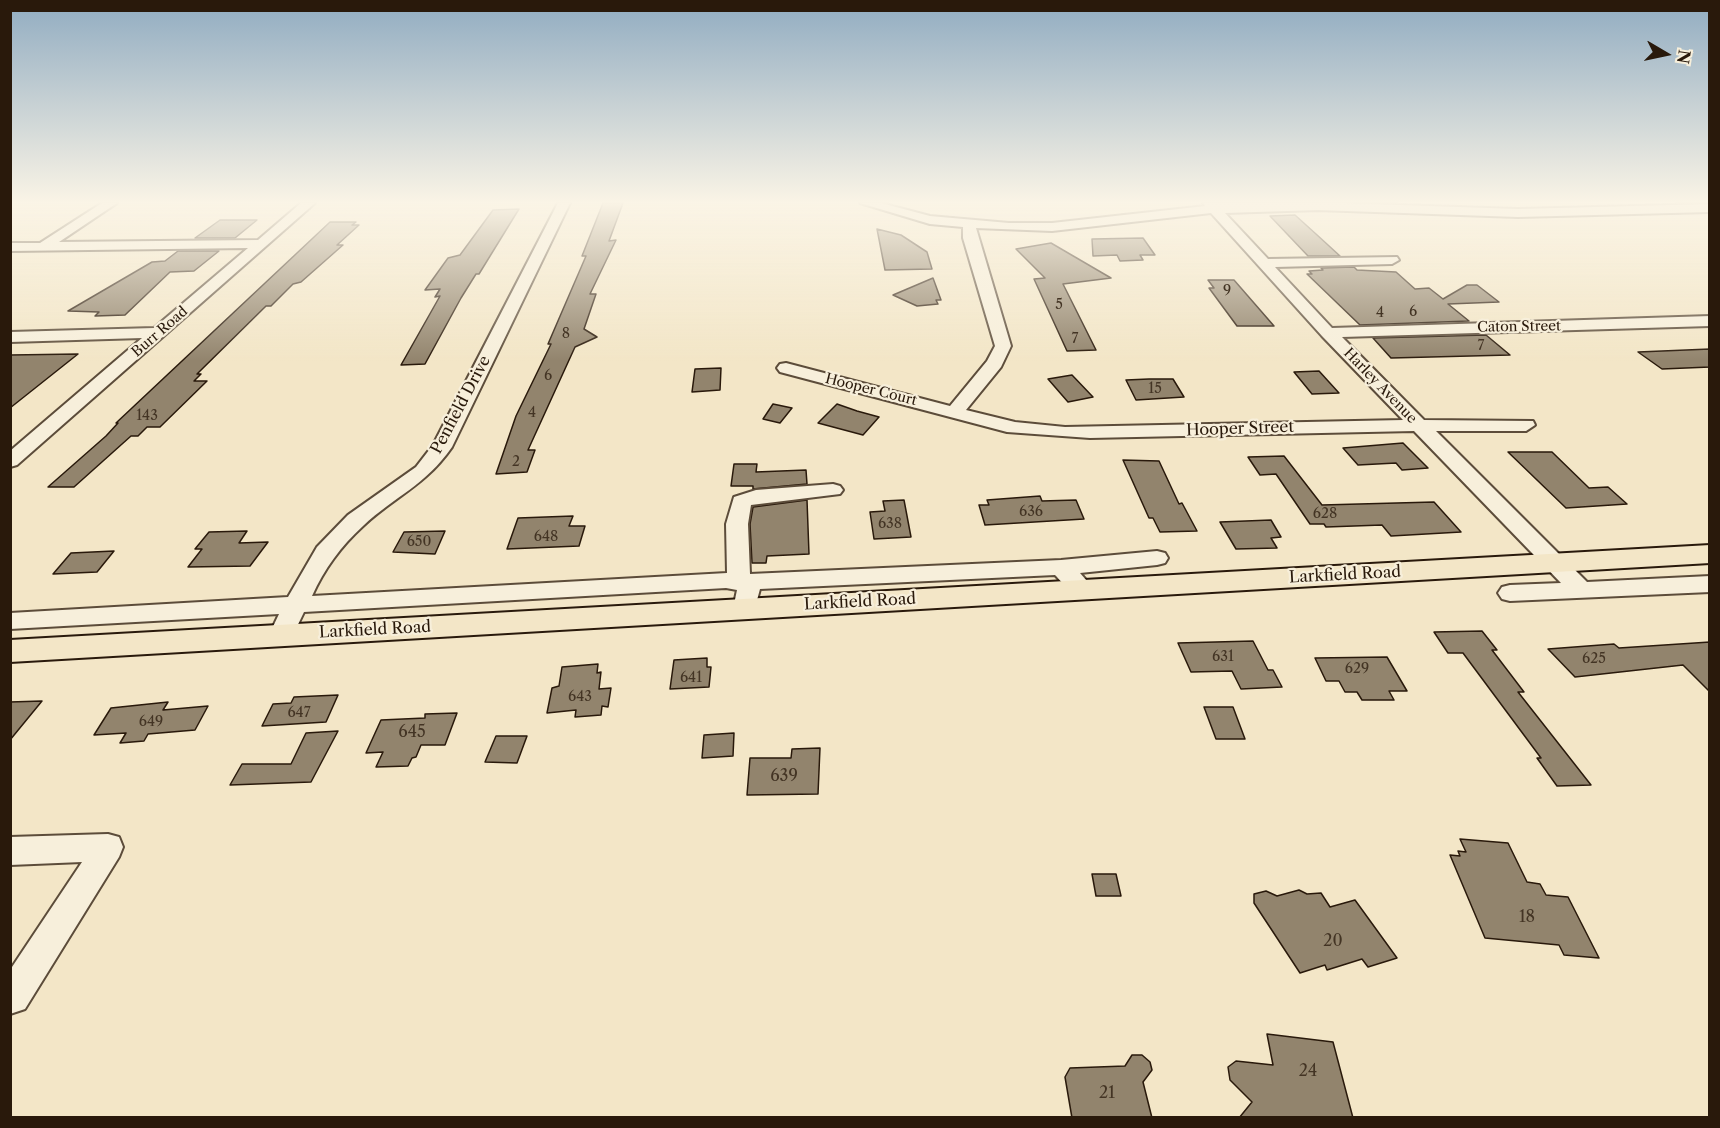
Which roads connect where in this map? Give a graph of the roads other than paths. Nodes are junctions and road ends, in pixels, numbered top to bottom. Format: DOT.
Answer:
graph roads {
  1 [pos="249,256"];
  2 [pos="538,256"];
  3 [pos="975,256"];
  4 [pos="1256,256"];
  5 [pos="1392,260"];
  6 [pos="1263,263"];
  7 [pos="1710,321"];
  8 [pos="159,333"];
  9 [pos="1328,333"];
  10 [pos="10,337"];
  11 [pos="786,368"];
  12 [pos="955,411"];
  13 [pos="1418,425"];
  14 [pos="1526,425"];
  15 [pos="10,461"];
  16 [pos="833,490"];
  17 [pos="1710,554"];
  18 [pos="1157,558"];
  19 [pos="1556,564"];
  20 [pos="1061,567"];
  21 [pos="1710,584"];
  22 [pos="1082,589"];
  23 [pos="1583,591"];
  24 [pos="1510,593"];
  25 [pos="742,596"];
  26 [pos="296,604"];
  27 [pos="10,621"];
  28 [pos="280,635"];
  29 [pos="10,651"];
  30 [pos="10,851"];
  31 [pos="10,997"];
  1 -- 8 [label="street, Burr Road"];
  2 -- 26 [label="street, Penfield Drive"];
  3 -- 12 [label="street"];
  4 -- 6 [label="street, Harley Avenue"];
  5 -- 6 [label="street"];
  6 -- 9 [label="street, Harley Avenue"];
  7 -- 9 [label="street, Caton Street"];
  8 -- 10 [label="street"];
  8 -- 15 [label="street, Burr Road"];
  9 -- 13 [label="street, Harley Avenue"];
  11 -- 12 [label="street, Hooper Court"];
  12 -- 13 [label="street, Hooper Street"];
  13 -- 14 [label="street, Hooper Street"];
  13 -- 19 [label="street, Harley Avenue"];
  16 -- 25 [label="street"];
  17 -- 19 [label="main road, Larkfield Road"];
  18 -- 20 [label="street"];
  19 -- 22 [label="main road, Larkfield Road"];
  19 -- 23 [label="street, Harley Avenue"];
  20 -- 22 [label="street"];
  20 -- 25 [label="street"];
  21 -- 23 [label="street"];
  22 -- 25 [label="main road, Larkfield Road"];
  23 -- 24 [label="street"];
  25 -- 26 [label="street"];
  25 -- 28 [label="main road, Larkfield Road"];
  26 -- 27 [label="street"];
  26 -- 28 [label="street, Penfield Drive"];
  28 -- 29 [label="main road, Larkfield Road"];
  30 -- 31 [label="street"];
}
